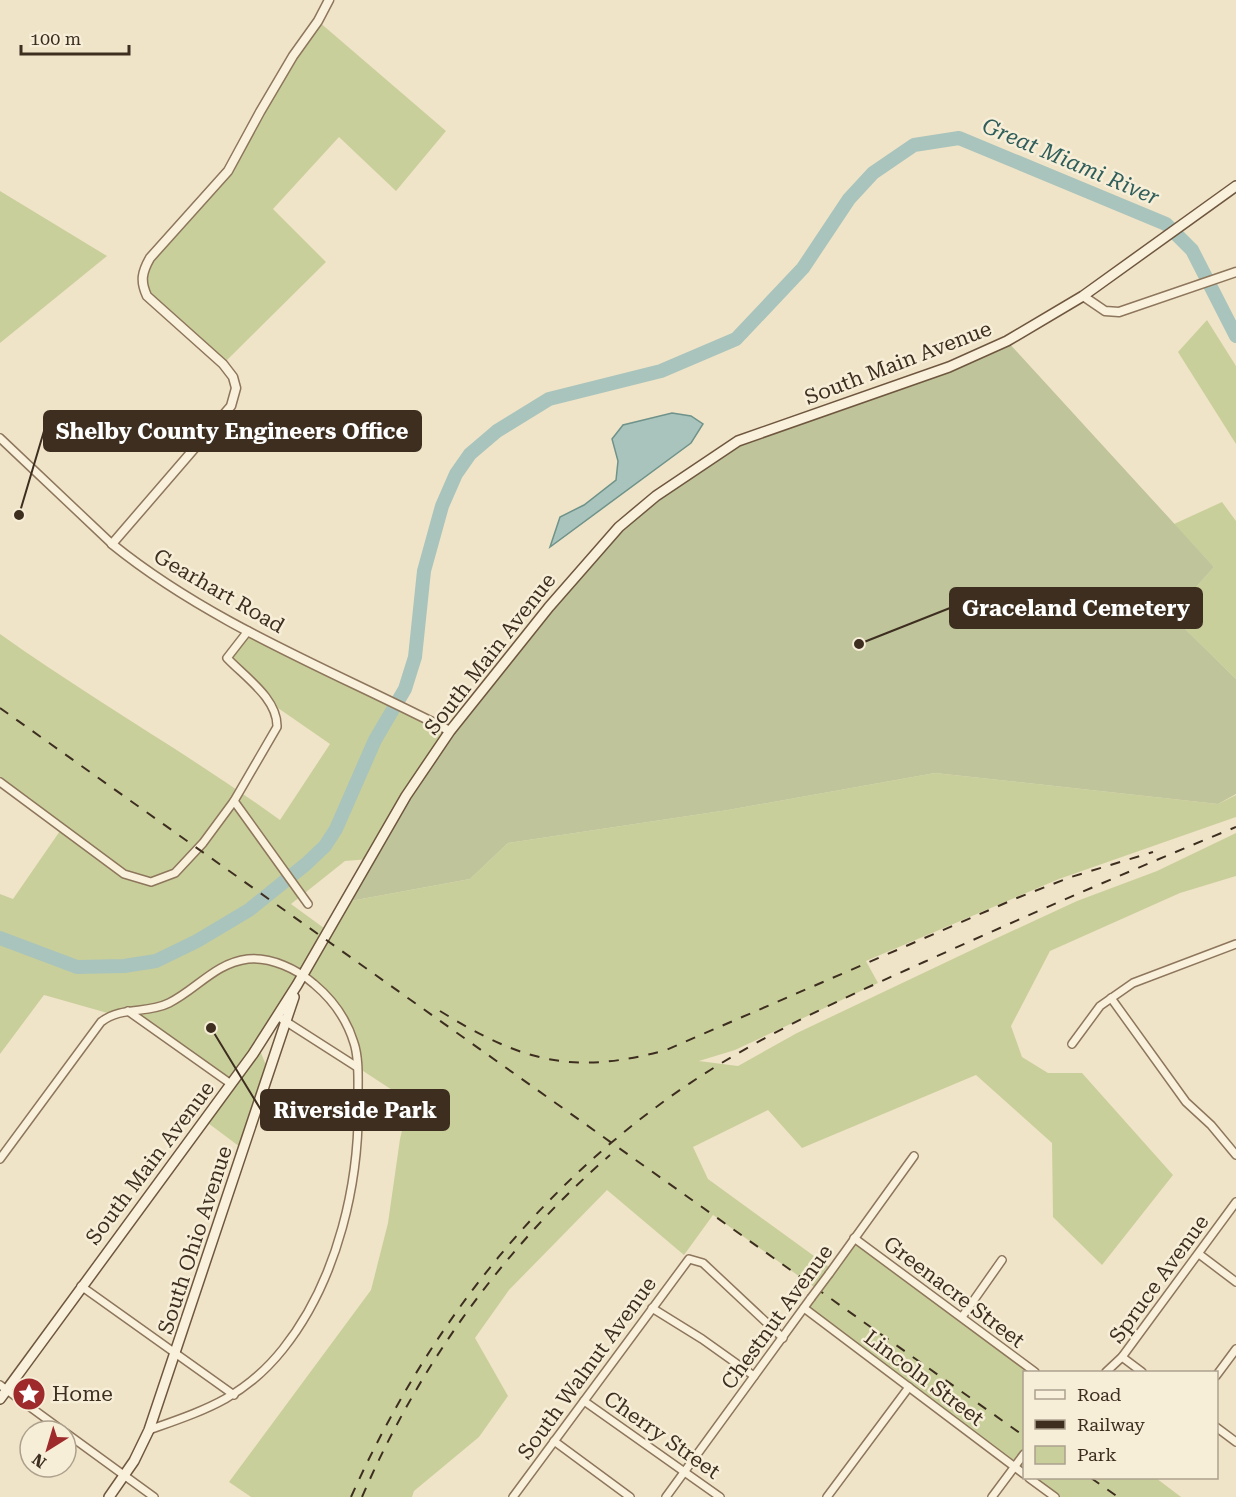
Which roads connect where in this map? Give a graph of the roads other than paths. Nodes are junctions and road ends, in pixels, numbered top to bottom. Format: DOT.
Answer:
graph roads {
  1 [pos="329,0"];
  2 [pos="1236,186"];
  3 [pos="1233,274"];
  4 [pos="1083,296"];
  5 [pos="0,438"];
  6 [pos="112,544"];
  7 [pos="248,631"];
  8 [pos="450,731"];
  9 [pos="0,782"];
  10 [pos="234,801"];
  11 [pos="308,903"];
  12 [pos="1236,944"];
  13 [pos="303,975"];
  14 [pos="297,985"];
  15 [pos="1111,998"];
  16 [pos="128,1010"];
  17 [pos="277,1016"];
  18 [pos="286,1022"];
  19 [pos="1072,1044"];
  20 [pos="357,1067"];
  21 [pos="231,1084"];
  22 [pos="1236,1155"];
  23 [pos="914,1156"];
  24 [pos="0,1159"];
  25 [pos="1236,1202"];
  26 [pos="854,1238"];
  27 [pos="1199,1254"];
  28 [pos="1002,1260"];
  29 [pos="1236,1282"];
  30 [pos="81,1286"];
  31 [pos="652,1308"];
  32 [pos="804,1308"];
  33 [pos="962,1317"];
  34 [pos="783,1338"];
  35 [pos="1236,1349"];
  36 [pos="177,1353"];
  37 [pos="1122,1357"];
  38 [pos="1034,1371"];
  39 [pos="1107,1371"];
  40 [pos="1141,1371"];
  41 [pos="1218,1373"];
  42 [pos="754,1376"];
  43 [pos="909,1386"];
  44 [pos="3,1387"];
  45 [pos="234,1395"];
  46 [pos="0,1399"];
  47 [pos="584,1401"];
  48 [pos="46,1419"];
  49 [pos="1218,1428"];
  50 [pos="149,1430"];
  51 [pos="554,1441"];
  52 [pos="78,1442"];
  53 [pos="1236,1442"];
  54 [pos="1023,1455"];
  55 [pos="1015,1467"];
  56 [pos="684,1472"];
  57 [pos="1023,1473"];
  58 [pos="124,1476"];
  59 [pos="1030,1479"];
  60 [pos="109,1497"];
  61 [pos="154,1497"];
  62 [pos="513,1497"];
  63 [pos="630,1497"];
  64 [pos="666,1497"];
  65 [pos="720,1497"];
  66 [pos="827,1497"];
  67 [pos="992,1497"];
  68 [pos="1055,1497"];
  1 -- 6 [label="street"];
  2 -- 4 [label="main road, South Main Avenue"];
  3 -- 4 [label="street"];
  4 -- 8 [label="main road, South Main Avenue"];
  5 -- 6 [label="street, Gearhart Road"];
  6 -- 7 [label="street, Gearhart Road"];
  7 -- 8 [label="street, Gearhart Road"];
  7 -- 10 [label="street"];
  8 -- 13 [label="main road, South Main Avenue"];
  9 -- 10 [label="street"];
  10 -- 11 [label="street"];
  12 -- 15 [label="street"];
  13 -- 14 [label="main road, South Main Avenue"];
  13 -- 16 [label="street"];
  13 -- 20 [label="street"];
  14 -- 17 [label="main road, South Main Avenue"];
  14 -- 18 [label="main road, South Ohio Avenue"];
  15 -- 19 [label="street"];
  15 -- 22 [label="street"];
  16 -- 21 [label="street"];
  16 -- 24 [label="street"];
  17 -- 18 [label="street"];
  17 -- 21 [label="main road, South Main Avenue"];
  18 -- 20 [label="street"];
  18 -- 36 [label="main road, South Ohio Avenue"];
  20 -- 45 [label="street"];
  21 -- 30 [label="main road, South Main Avenue"];
  23 -- 26 [label="street, Chestnut Avenue"];
  25 -- 27 [label="street, Spruce Avenue"];
  26 -- 32 [label="street, Chestnut Avenue, bridge"];
  26 -- 33 [label="street, Greenacre Street"];
  27 -- 29 [label="street"];
  27 -- 37 [label="street, Spruce Avenue"];
  28 -- 33 [label="street"];
  30 -- 36 [label="street"];
  30 -- 44 [label="main road, South Main Avenue"];
  31 -- 34 [label="street, South Walnut Avenue"];
  31 -- 42 [label="street"];
  31 -- 47 [label="street, South Walnut Avenue"];
  32 -- 34 [label="street, Chestnut Avenue"];
  32 -- 43 [label="street, Lincoln Street"];
  33 -- 38 [label="street, Greenacre Street"];
  34 -- 42 [label="street, Chestnut Avenue"];
  35 -- 41 [label="street"];
  36 -- 45 [label="street"];
  36 -- 50 [label="main road, South Ohio Avenue"];
  37 -- 39 [label="street, Spruce Avenue"];
  37 -- 40 [label="street"];
  42 -- 56 [label="street, Chestnut Avenue"];
  43 -- 55 [label="street, Lincoln Street"];
  43 -- 66 [label="street"];
  44 -- 46 [label="main road, South Main Avenue"];
  44 -- 48 [label="street"];
  45 -- 50 [label="street"];
  47 -- 51 [label="street, South Walnut Avenue"];
  47 -- 56 [label="street, Cherry Street"];
  49 -- 53 [label="street"];
  50 -- 58 [label="main road, South Ohio Avenue"];
  51 -- 62 [label="street, South Walnut Avenue"];
  51 -- 63 [label="street"];
  52 -- 58 [label="street"];
  54 -- 55 [label="street"];
  55 -- 57 [label="street, Lincoln Street"];
  55 -- 67 [label="street"];
  56 -- 64 [label="street, Chestnut Avenue"];
  56 -- 65 [label="street, Cherry Street"];
  58 -- 60 [label="main road, South Ohio Avenue"];
  58 -- 61 [label="street"];
  59 -- 68 [label="street"];
}
